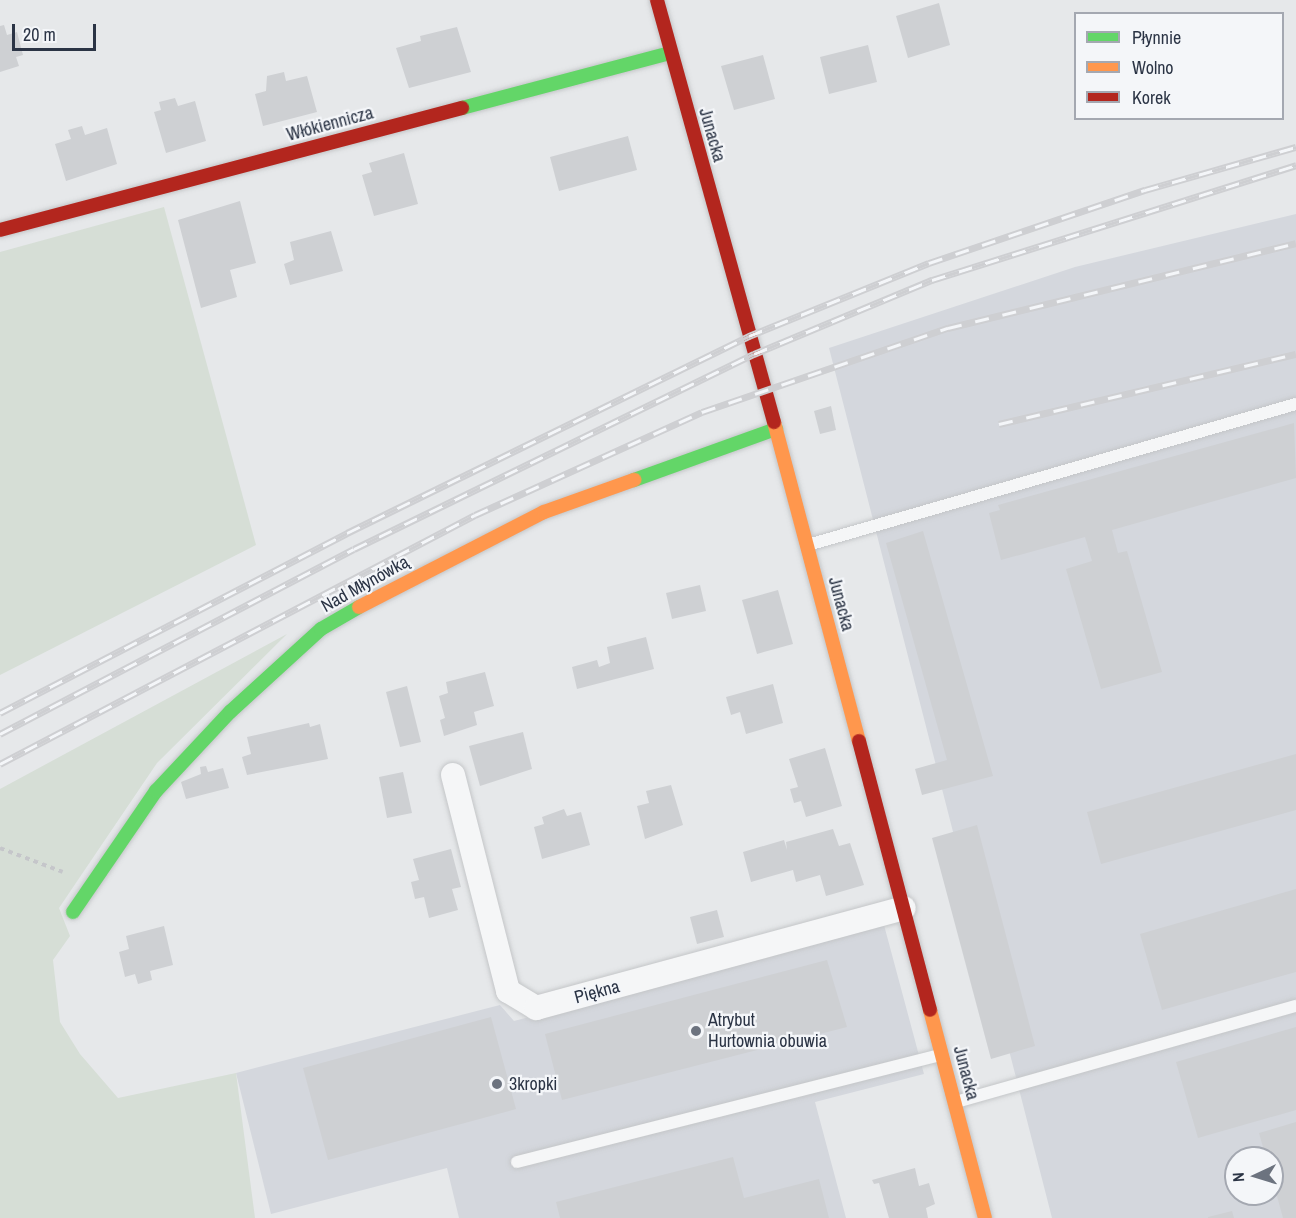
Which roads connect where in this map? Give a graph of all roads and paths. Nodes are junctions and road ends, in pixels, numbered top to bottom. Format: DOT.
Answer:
graph roads {
  1 [pos="657,0"];
  2 [pos="670,54"];
  3 [pos="0,230"];
  4 [pos="1296,404"];
  5 [pos="776,429"];
  6 [pos="807,545"];
  7 [pos="453,775"];
  8 [pos="0,848"];
  9 [pos="91,886"];
  10 [pos="904,908"];
  11 [pos="74,912"];
  12 [pos="1296,1006"];
  13 [pos="942,1054"];
  14 [pos="955,1102"];
  15 [pos="517,1162"];
  16 [pos="985,1218"];
  1 -- 2 [label="street, Junacka"];
  2 -- 3 [label="street, Włókiennicza"];
  2 -- 5 [label="street, Junacka"];
  4 -- 6 [label="lane"];
  5 -- 6 [label="street, Junacka"];
  5 -- 9 [label="street, Nad Młynówką"];
  6 -- 10 [label="street, Junacka"];
  7 -- 10 [label="street, Piękna"];
  8 -- 9 [label="path"];
  9 -- 11 [label="street, Nad Młynówką"];
  10 -- 13 [label="street, Junacka"];
  12 -- 14 [label="lane"];
  13 -- 14 [label="street, Junacka"];
  13 -- 15 [label="lane"];
  14 -- 16 [label="street, Junacka"];
}
